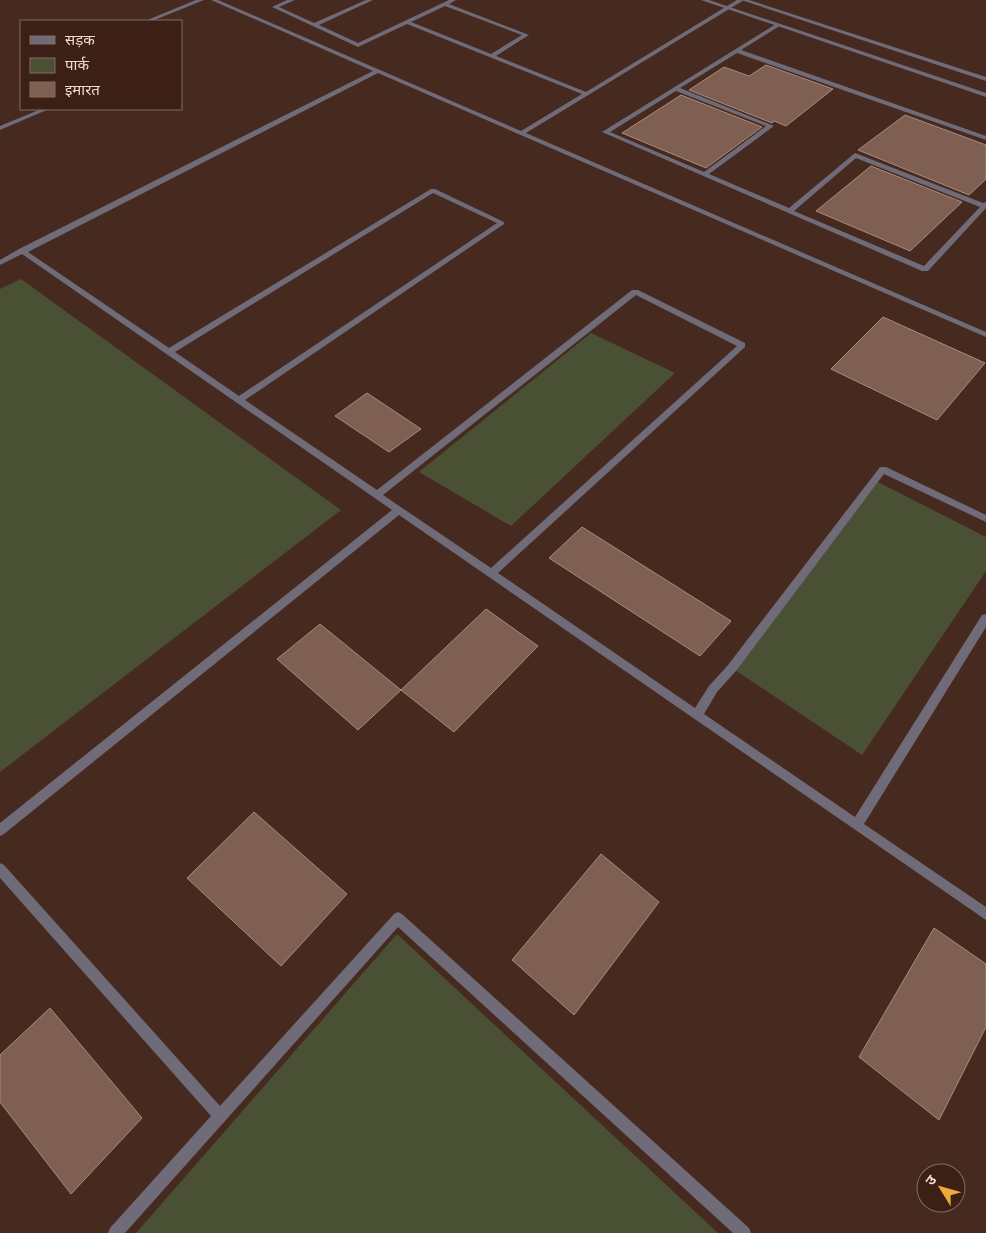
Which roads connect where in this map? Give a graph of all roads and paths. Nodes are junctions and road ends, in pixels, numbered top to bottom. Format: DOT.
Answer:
graph roads {
  1 [pos="200,0"];
  2 [pos="214,0"];
  3 [pos="292,0"];
  4 [pos="370,0"];
  5 [pos="453,0"];
  6 [pos="704,0"];
  7 [pos="742,0"];
  8 [pos="445,4"];
  9 [pos="727,8"];
  10 [pos="150,20"];
  11 [pos="407,22"];
  12 [pos="314,25"];
  13 [pos="778,25"];
  14 [pos="738,51"];
  15 [pos="492,56"];
  16 [pos="378,71"];
  17 [pos="986,79"];
  18 [pos="676,89"];
  19 [pos="586,94"];
  20 [pos="986,95"];
  21 [pos="44,110"];
  22 [pos="0,128"];
  23 [pos="522,133"];
  24 [pos="986,138"];
  25 [pos="704,175"];
  26 [pos="985,205"];
  27 [pos="791,210"];
  28 [pos="22,251"];
  29 [pos="0,263"];
  30 [pos="986,336"];
  31 [pos="169,352"];
  32 [pos="239,400"];
  33 [pos="377,495"];
  34 [pos="399,510"];
  35 [pos="986,519"];
  36 [pos="491,574"];
  37 [pos="986,618"];
  38 [pos="697,715"];
  39 [pos="857,825"];
  40 [pos="0,830"];
  41 [pos="0,870"];
  42 [pos="986,914"];
  43 [pos="220,1116"];
  44 [pos="115,1233"];
  45 [pos="744,1233"];
  1 -- 10 [label="street"];
  2 -- 16 [label="street"];
  3 -- 12 [label="street"];
  4 -- 12 [label="street"];
  5 -- 8 [label="street"];
  6 -- 9 [label="street"];
  7 -- 9 [label="street"];
  7 -- 17 [label="street"];
  8 -- 11 [label="street"];
  8 -- 15 [label="street"];
  9 -- 13 [label="street"];
  9 -- 19 [label="street"];
  11 -- 12 [label="street"];
  11 -- 15 [label="street"];
  13 -- 14 [label="street"];
  13 -- 20 [label="street"];
  14 -- 18 [label="street"];
  14 -- 24 [label="street"];
  15 -- 19 [label="street"];
  16 -- 23 [label="street"];
  16 -- 28 [label="street"];
  18 -- 25 [label="street"];
  18 -- 25 [label="street"];
  19 -- 23 [label="street"];
  21 -- 22 [label="street"];
  23 -- 30 [label="street"];
  25 -- 27 [label="street"];
  26 -- 27 [label="street"];
  26 -- 27 [label="street"];
  28 -- 29 [label="street"];
  28 -- 31 [label="street"];
  31 -- 32 [label="street"];
  31 -- 32 [label="street"];
  32 -- 33 [label="street"];
  33 -- 34 [label="street"];
  33 -- 36 [label="street"];
  34 -- 36 [label="street"];
  34 -- 40 [label="street"];
  35 -- 38 [label="street"];
  36 -- 38 [label="street"];
  37 -- 39 [label="street"];
  38 -- 39 [label="street"];
  39 -- 42 [label="street"];
  41 -- 43 [label="street"];
  43 -- 44 [label="street"];
  43 -- 45 [label="street"];
}
